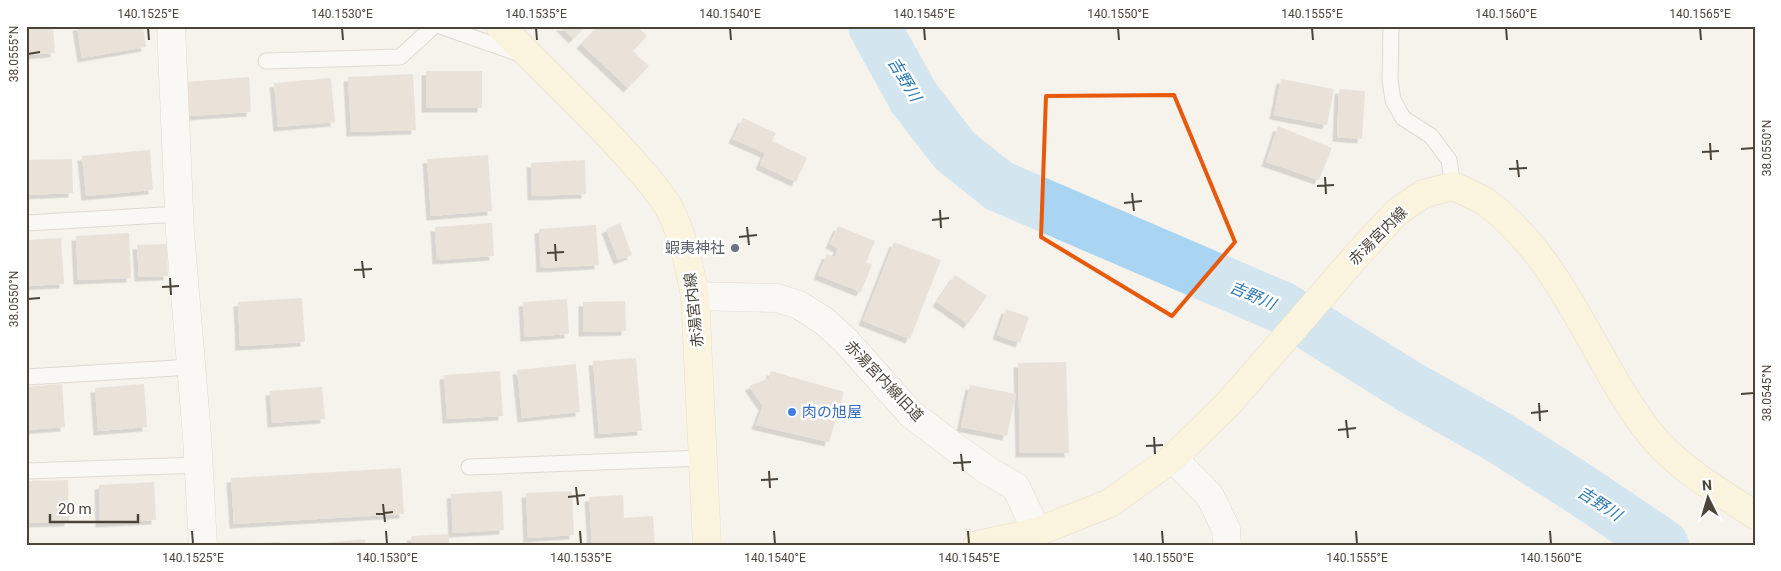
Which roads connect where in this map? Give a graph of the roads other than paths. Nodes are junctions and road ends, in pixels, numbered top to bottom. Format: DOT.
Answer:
graph roads {
  1 [pos="171,26"];
  2 [pos="434,26"];
  3 [pos="440,26"];
  4 [pos="500,26"];
  5 [pos="520,26"];
  6 [pos="1391,26"];
  7 [pos="531,58"];
  8 [pos="266,61"];
  9 [pos="1453,186"];
  10 [pos="180,214"];
  11 [pos="26,223"];
  12 [pos="695,296"];
  13 [pos="192,367"];
  14 [pos="26,377"];
  15 [pos="704,458"];
  16 [pos="1173,458"];
  17 [pos="199,465"];
  18 [pos="469,467"];
  19 [pos="26,471"];
  20 [pos="1755,515"];
  21 [pos="1037,532"];
  22 [pos="203,545"];
  23 [pos="707,545"];
  24 [pos="978,545"];
  25 [pos="1227,545"];
  1 -- 10 [label="street"];
  2 -- 8 [label="lane"];
  3 -- 7 [label="lane"];
  4 -- 7 [label="main road, 赤湯宮内線"];
  5 -- 7 [label="lane"];
  6 -- 9 [label="lane"];
  7 -- 12 [label="main road, 赤湯宮内線"];
  9 -- 16 [label="main road, 赤湯宮内線"];
  9 -- 20 [label="main road"];
  10 -- 11 [label="lane"];
  10 -- 13 [label="street"];
  12 -- 15 [label="main road, 赤湯宮内線"];
  12 -- 21 [label="street, 赤湯宮内線旧道"];
  13 -- 14 [label="lane"];
  13 -- 17 [label="street"];
  15 -- 18 [label="lane"];
  15 -- 23 [label="main road, 赤湯宮内線"];
  16 -- 21 [label="main road, 赤湯宮内線"];
  16 -- 25 [label="street"];
  17 -- 19 [label="lane"];
  17 -- 22 [label="street"];
  21 -- 24 [label="main road, 赤湯宮内線"];
}
